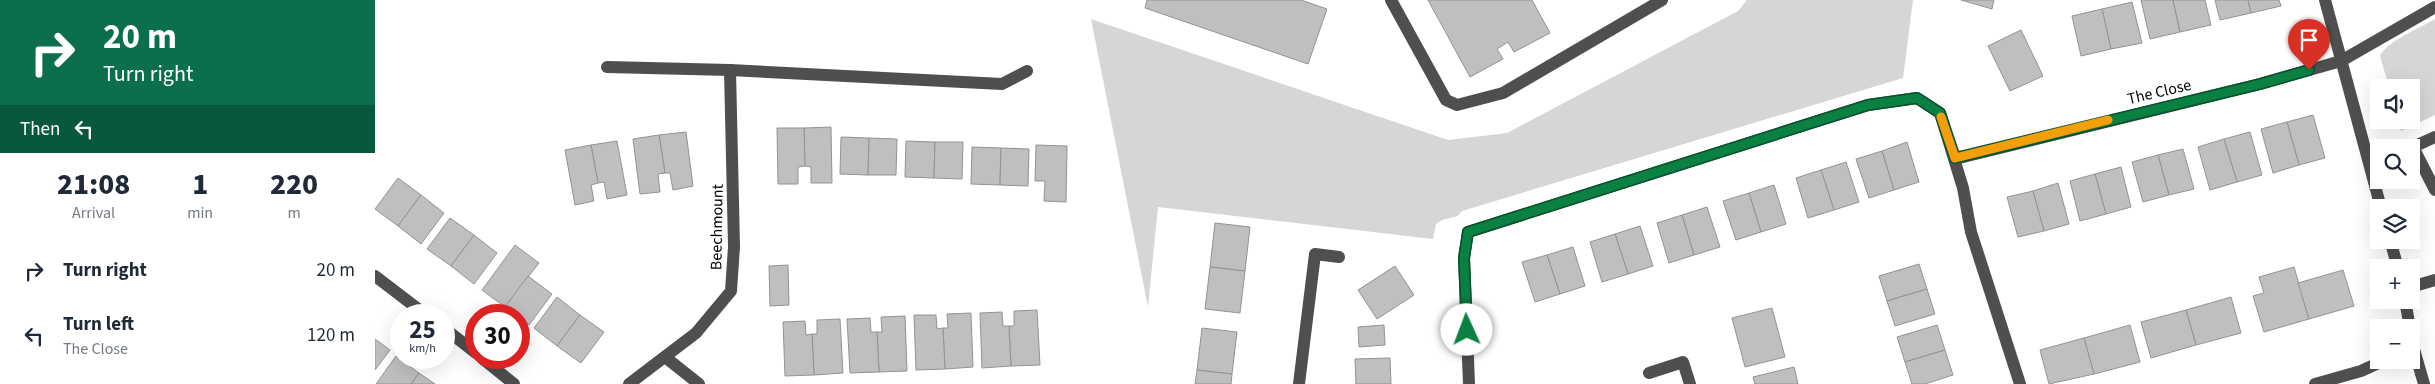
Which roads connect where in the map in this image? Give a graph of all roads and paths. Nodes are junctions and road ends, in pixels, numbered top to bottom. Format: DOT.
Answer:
graph roads {
  1 [pos="1391,0"];
  2 [pos="1662,0"];
  3 [pos="2325,0"];
  4 [pos="2435,7"];
  5 [pos="2341,60"];
  6 [pos="607,67"];
  7 [pos="730,70"];
  8 [pos="1027,71"];
  9 [pos="2435,137"];
  10 [pos="1955,158"];
  11 [pos="2435,190"];
  12 [pos="2379,199"];
  13 [pos="1339,257"];
  14 [pos="375,276"];
  15 [pos="2435,280"];
  16 [pos="2420,284"];
  17 [pos="412,304"];
  18 [pos="455,337"];
  19 [pos="465,344"];
  20 [pos="665,357"];
  21 [pos="2370,367"];
  22 [pos="496,369"];
  23 [pos="2420,369"];
  24 [pos="1649,373"];
  25 [pos="514,384"];
  26 [pos="629,384"];
  27 [pos="699,384"];
  28 [pos="1299,384"];
  29 [pos="1469,384"];
  30 [pos="1690,384"];
  31 [pos="2020,384"];
  32 [pos="2315,384"];
  33 [pos="2424,384"];
  1 -- 2 [label="street"];
  3 -- 5 [label="street"];
  4 -- 5 [label="street, The Close"];
  5 -- 10 [label="street, The Close"];
  5 -- 12 [label="street"];
  6 -- 7 [label="street"];
  7 -- 8 [label="street"];
  7 -- 20 [label="street, Beechmount"];
  9 -- 11 [label="street"];
  10 -- 29 [label="street"];
  10 -- 31 [label="street"];
  13 -- 28 [label="street"];
  14 -- 17 [label="street"];
  15 -- 16 [label="street"];
  18 -- 19 [label="street"];
  20 -- 26 [label="street, Beechmount"];
  20 -- 27 [label="street"];
  21 -- 32 [label="street"];
  22 -- 25 [label="street"];
  23 -- 33 [label="street"];
  24 -- 30 [label="street"];
}
